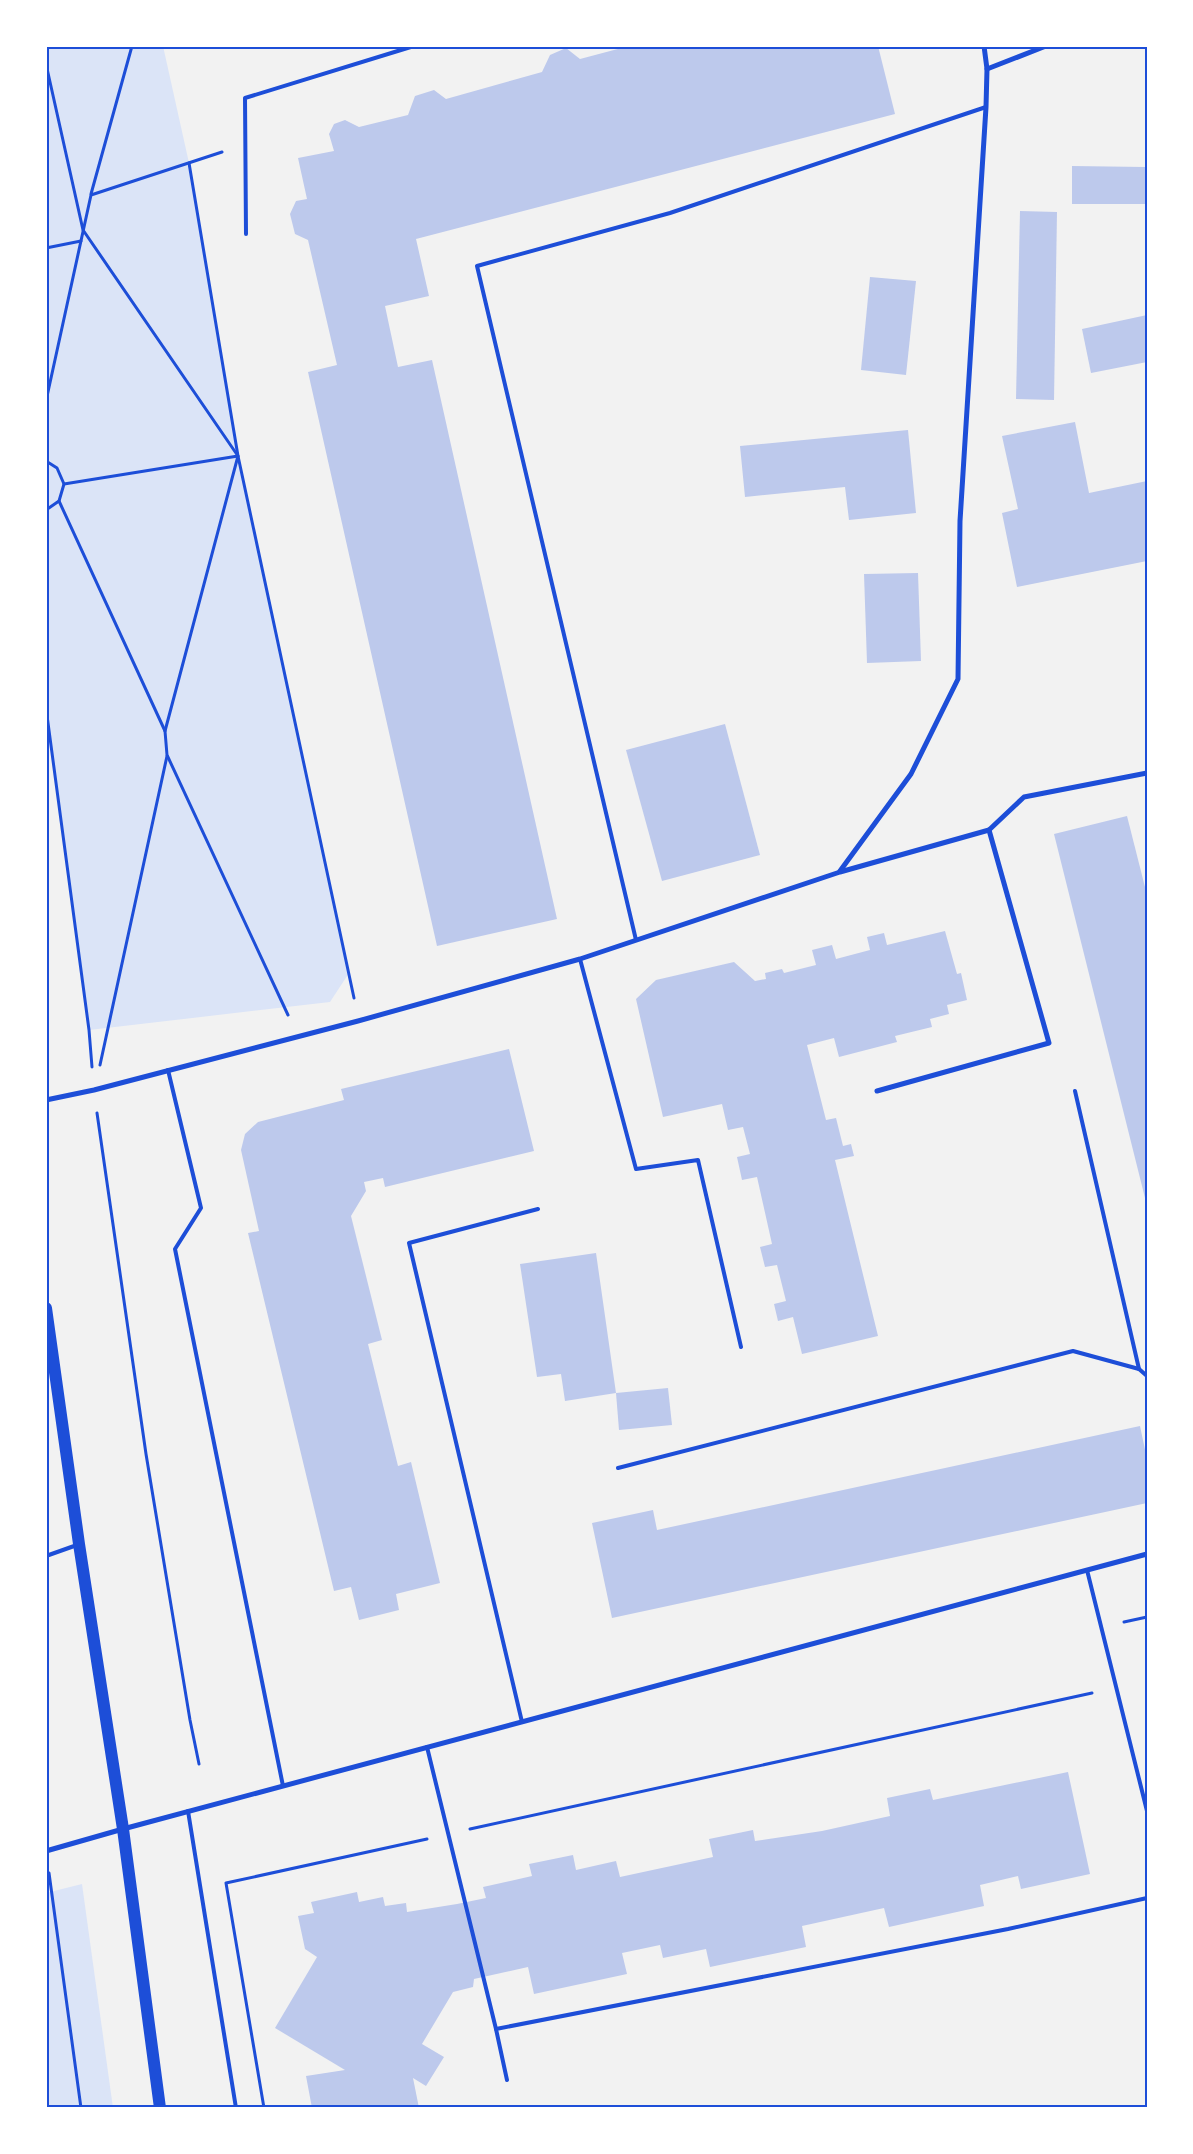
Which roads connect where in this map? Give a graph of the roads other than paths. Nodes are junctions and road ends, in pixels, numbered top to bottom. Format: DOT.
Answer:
graph roads {
  1 [pos="414,46"];
  2 [pos="984,46"];
  3 [pos="1046,46"];
  4 [pos="986,69"];
  5 [pos="986,107"];
  6 [pos="246,234"];
  7 [pos="1147,773"];
  8 [pos="989,830"];
  9 [pos="840,872"];
  10 [pos="636,940"];
  11 [pos="580,959"];
  12 [pos="168,1070"];
  13 [pos="877,1091"];
  14 [pos="1076,1091"];
  15 [pos="46,1100"];
  16 [pos="538,1209"];
  17 [pos="46,1308"];
  18 [pos="740,1347"];
  19 [pos="1139,1369"];
  20 [pos="1147,1376"];
  21 [pos="618,1468"];
  22 [pos="79,1544"];
  23 [pos="1147,1554"];
  24 [pos="46,1556"];
  25 [pos="1087,1570"];
  26 [pos="522,1722"];
  27 [pos="427,1747"];
  28 [pos="283,1786"];
  29 [pos="188,1812"];
  30 [pos="1147,1812"];
  31 [pos="123,1828"];
  32 [pos="46,1851"];
  33 [pos="1147,1898"];
  34 [pos="496,2029"];
  35 [pos="507,2080"];
  36 [pos="160,2108"];
  37 [pos="236,2108"];
  1 -- 6 [label="lane"];
  2 -- 4 [label="street"];
  3 -- 4 [label="street"];
  4 -- 5 [label="street"];
  5 -- 9 [label="street"];
  5 -- 10 [label="lane"];
  7 -- 8 [label="street"];
  8 -- 9 [label="street"];
  8 -- 13 [label="street"];
  9 -- 10 [label="street"];
  10 -- 11 [label="street"];
  11 -- 12 [label="street"];
  11 -- 18 [label="lane"];
  12 -- 15 [label="street"];
  12 -- 28 [label="lane"];
  14 -- 19 [label="lane"];
  16 -- 26 [label="lane"];
  17 -- 22 [label="main road"];
  19 -- 20 [label="lane"];
  19 -- 21 [label="lane"];
  22 -- 24 [label="lane"];
  22 -- 31 [label="main road"];
  23 -- 25 [label="street"];
  25 -- 26 [label="street"];
  25 -- 30 [label="lane"];
  26 -- 27 [label="street"];
  27 -- 28 [label="street"];
  27 -- 34 [label="lane"];
  28 -- 29 [label="street"];
  29 -- 31 [label="street"];
  29 -- 37 [label="lane"];
  31 -- 32 [label="street"];
  31 -- 36 [label="main road"];
  33 -- 34 [label="lane"];
  34 -- 35 [label="lane"];
}
